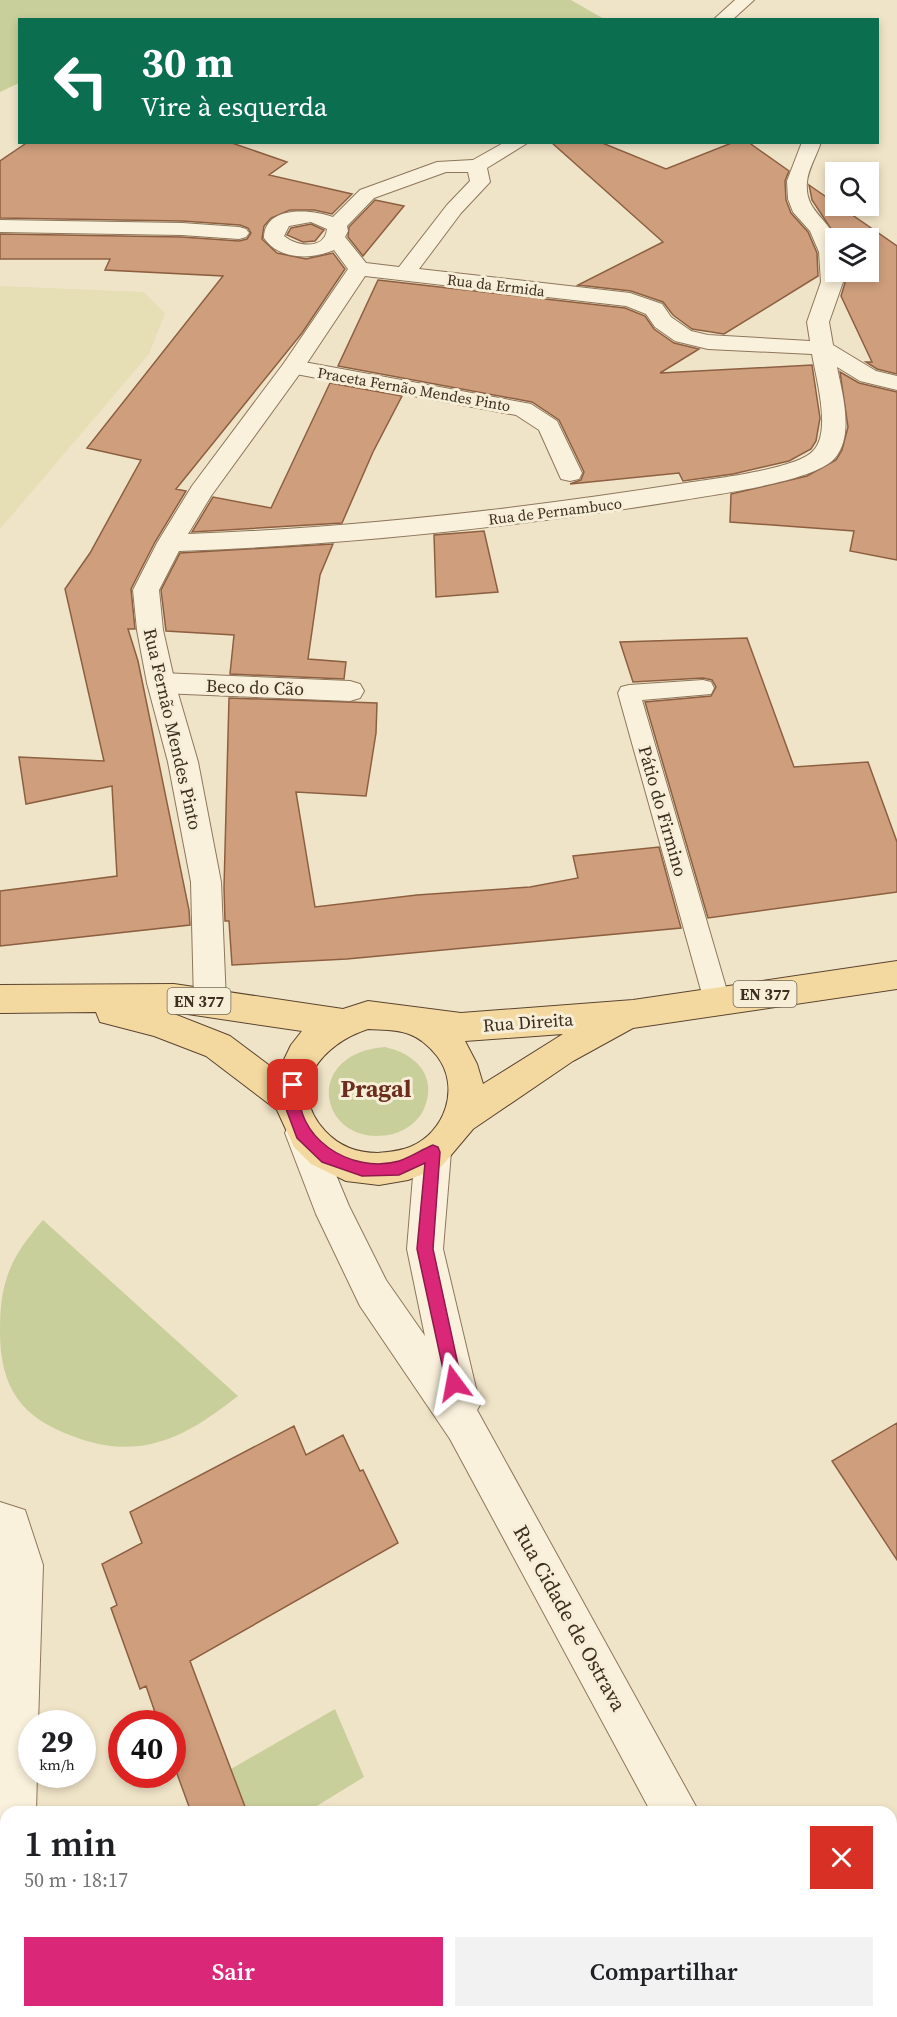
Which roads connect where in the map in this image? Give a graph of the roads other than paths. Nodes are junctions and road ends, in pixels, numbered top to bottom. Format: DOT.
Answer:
graph roads {
  1 [pos="746,0"];
  2 [pos="724,18"];
  3 [pos="516,144"];
  4 [pos="811,144"];
  5 [pos="477,166"];
  6 [pos="282,222"];
  7 [pos="0,226"];
  8 [pos="336,232"];
  9 [pos="239,233"];
  10 [pos="279,244"];
  11 [pos="359,269"];
  12 [pos="405,274"];
  13 [pos="822,348"];
  14 [pos="294,367"];
  15 [pos="897,383"];
  16 [pos="570,473"];
  17 [pos="170,543"];
  18 [pos="160,683"];
  19 [pos="703,688"];
  20 [pos="350,691"];
  21 [pos="897,975"];
  22 [pos="0,999"];
  23 [pos="54,999"];
  24 [pos="717,1001"];
  25 [pos="210,1002"];
  26 [pos="633,1014"];
  27 [pos="342,1023"];
  28 [pos="423,1024"];
  29 [pos="296,1117"];
  30 [pos="461,1118"];
  31 [pos="433,1152"];
  32 [pos="464,1425"];
  33 [pos="5,1524"];
  34 [pos="13,1806"];
  35 [pos="673,1806"];
  1 -- 2 [label="street"];
  3 -- 5 [label="street"];
  4 -- 13 [label="street, Rua de Pernambuco"];
  5 -- 8 [label="street"];
  5 -- 12 [label="street"];
  6 -- 8 [label="street"];
  6 -- 9 [label="street"];
  6 -- 10 [label="street"];
  7 -- 9 [label="street"];
  8 -- 10 [label="street"];
  8 -- 11 [label="street"];
  9 -- 10 [label="street"];
  11 -- 12 [label="street, Rua da Ermida"];
  11 -- 14 [label="street, Rua Fernão Mendes Pinto"];
  12 -- 13 [label="street, Rua da Ermida"];
  13 -- 15 [label="street"];
  13 -- 17 [label="street, Rua de Pernambuco"];
  14 -- 16 [label="street, Praceta Fernão Mendes Pinto"];
  14 -- 17 [label="street, Rua Fernão Mendes Pinto"];
  17 -- 18 [label="street, Rua Fernão Mendes Pinto"];
  18 -- 20 [label="street, Beco do Cão"];
  18 -- 25 [label="street, Rua Fernão Mendes Pinto"];
  19 -- 24 [label="lane, Pátio do Firmino"];
  21 -- 24 [label="main road, Rua Direita / EN 377"];
  22 -- 23 [label="main road, EN 377"];
  23 -- 25 [label="main road, EN 377"];
  23 -- 29 [label="main road, EN 377"];
  24 -- 26 [label="main road, Rua Direita / EN 377"];
  25 -- 27 [label="main road, EN 377"];
  26 -- 28 [label="main road, Rua Direita / EN 377"];
  26 -- 30 [label="main road, Rua Direita / EN 377"];
  27 -- 28 [label="main road, EN 377"];
  27 -- 29 [label="main road, EN 377"];
  28 -- 30 [label="main road, EN 377"];
  29 -- 31 [label="main road, EN 377"];
  29 -- 32 [label="street, Rua Cidade de Ostrava"];
  30 -- 31 [label="main road, EN 377"];
  31 -- 32 [label="street, Rua Cidade de Ostrava"];
  32 -- 35 [label="street, Rua Cidade de Ostrava"];
  33 -- 34 [label="street"];
}
